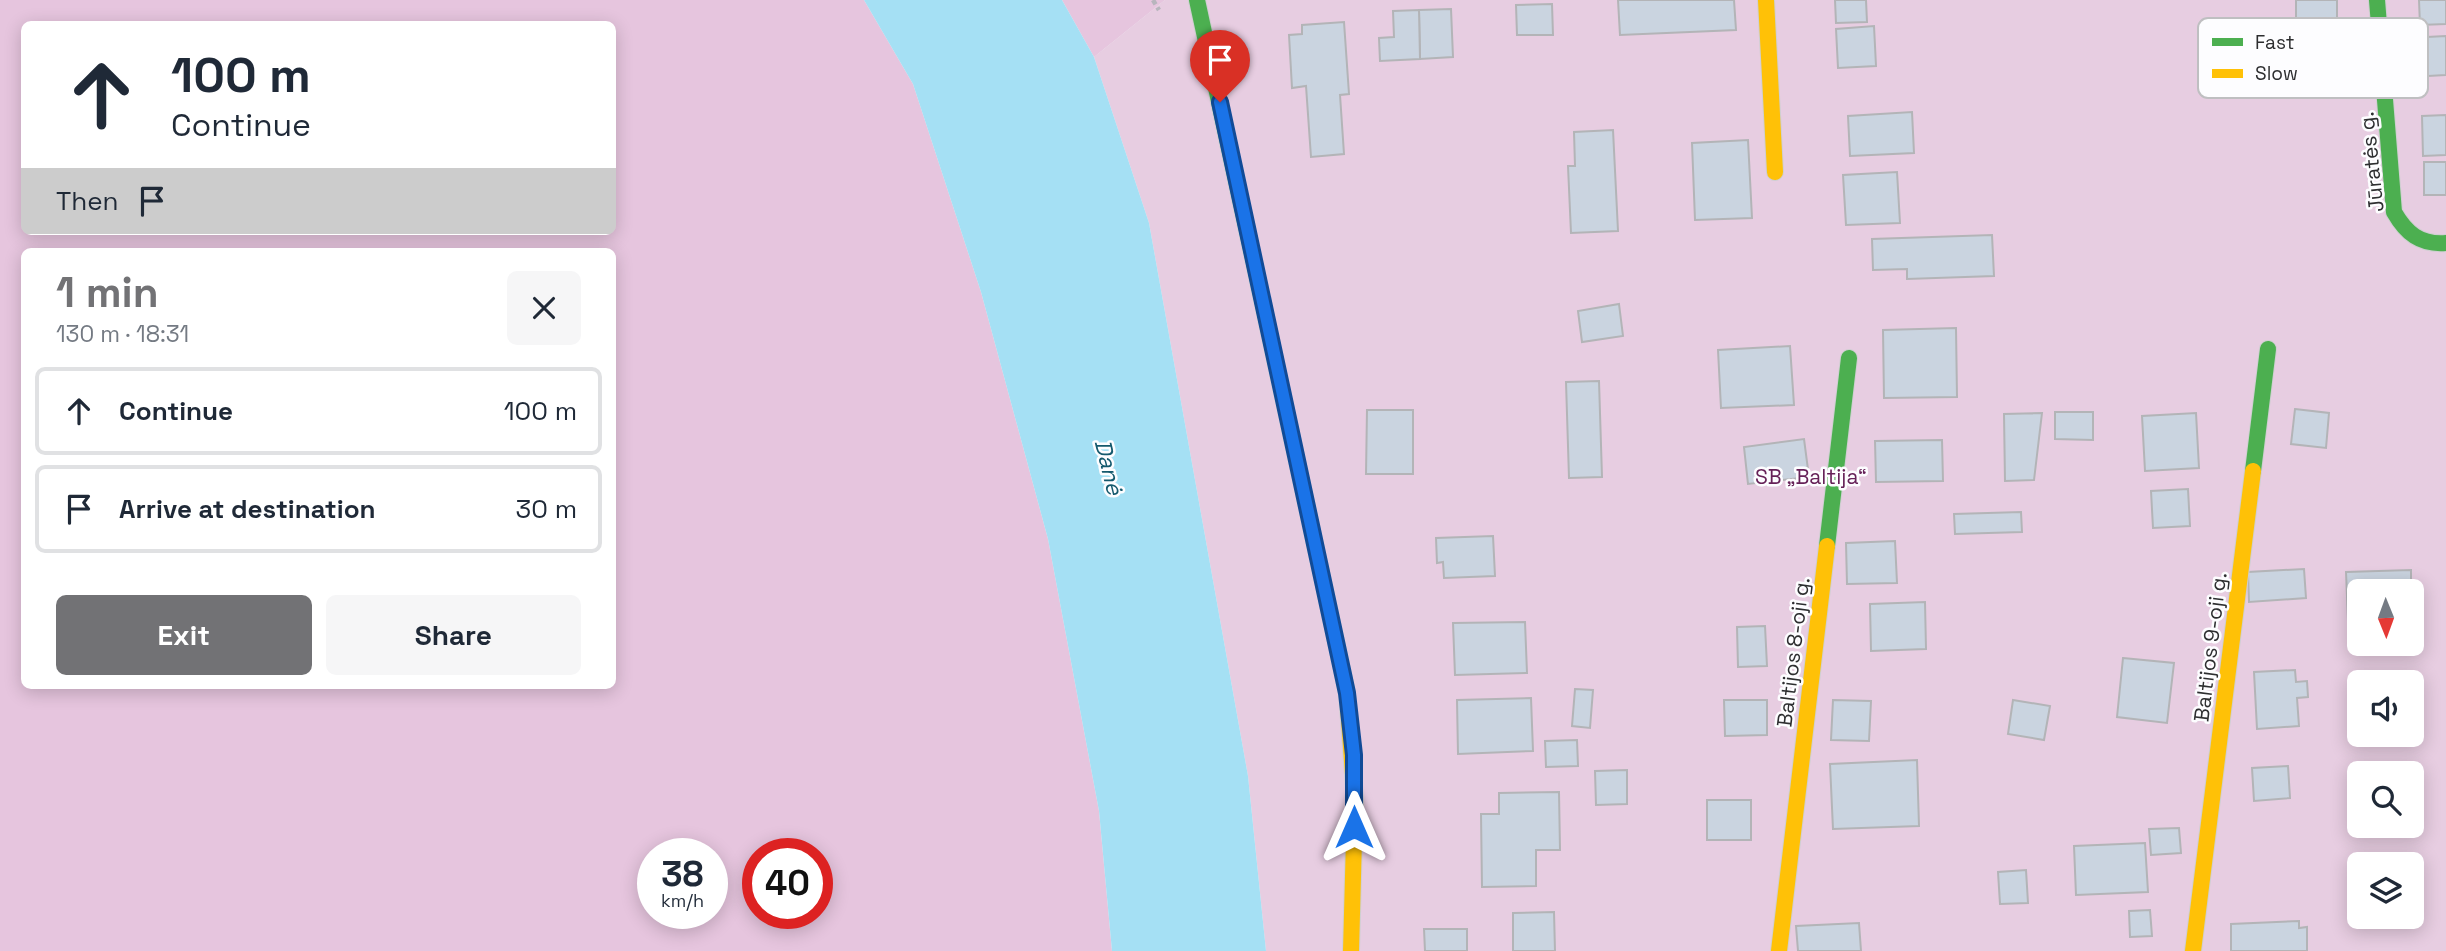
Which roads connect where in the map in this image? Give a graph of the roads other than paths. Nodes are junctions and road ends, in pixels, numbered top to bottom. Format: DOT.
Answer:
graph roads {
  1 [pos="1197,0"];
  2 [pos="1766,0"];
  3 [pos="2377,0"];
  4 [pos="2378,18"];
  5 [pos="2385,98"];
  6 [pos="1775,172"];
  7 [pos="2446,243"];
  8 [pos="2268,349"];
  9 [pos="1849,358"];
  10 [pos="1352,951"];
  11 [pos="1779,951"];
  12 [pos="2193,951"];
  1 -- 10 [label="street"];
  2 -- 6 [label="street"];
  3 -- 4 [label="street, Jūratės g."];
  5 -- 7 [label="street, Jūratės g."];
  8 -- 12 [label="street, Baltijos 9-oji g."];
  9 -- 11 [label="street, Baltijos 8-oji g."];
}
